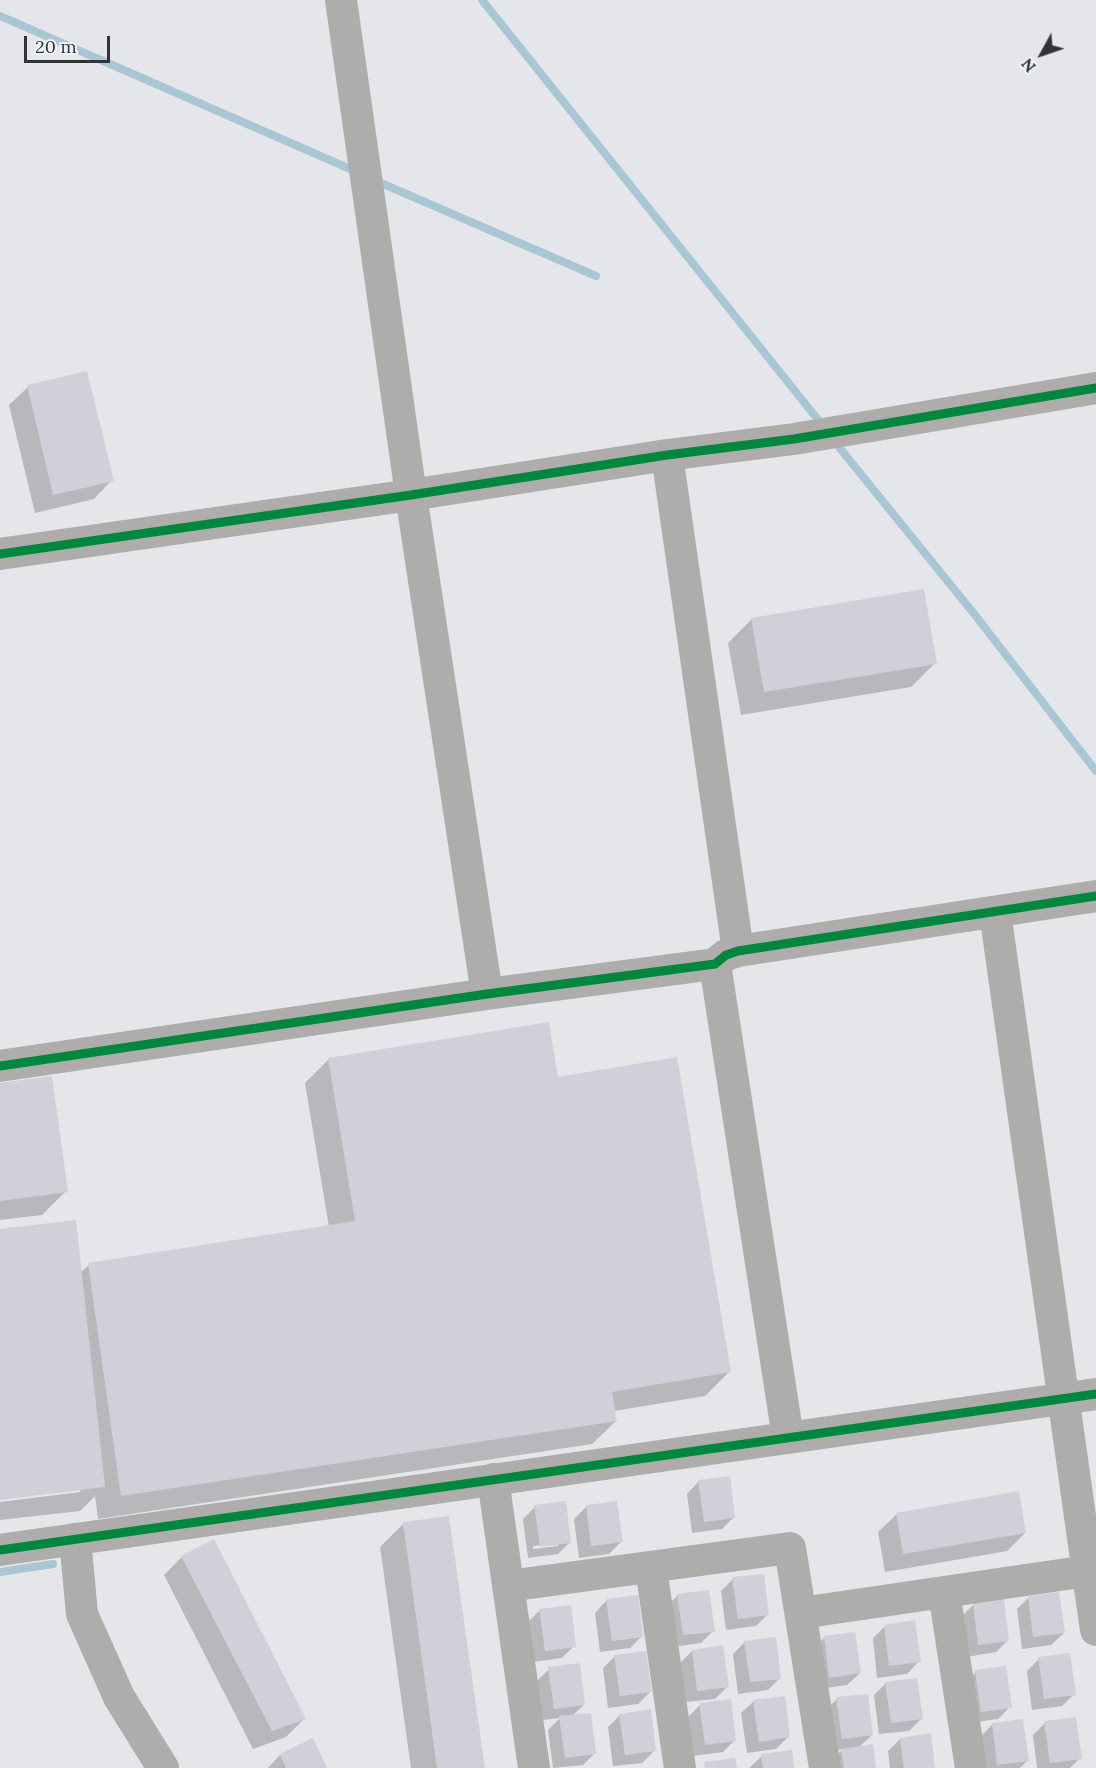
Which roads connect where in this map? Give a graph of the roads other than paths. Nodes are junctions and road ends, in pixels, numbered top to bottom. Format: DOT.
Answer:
graph roads {
  1 [pos="342,0"];
  2 [pos="1096,388"];
  3 [pos="667,455"];
  4 [pos="411,495"];
  5 [pos="0,554"];
  6 [pos="1096,896"];
  7 [pos="995,912"];
  8 [pos="727,957"];
  9 [pos="487,994"];
  10 [pos="0,1066"];
  11 [pos="1096,1394"];
  12 [pos="1063,1399"];
  13 [pos="788,1438"];
  14 [pos="493,1479"];
  15 [pos="1086,1499"];
  16 [pos="75,1539"];
  17 [pos="0,1550"];
  18 [pos="651,1568"];
  19 [pos="1087,1571"];
  20 [pos="508,1586"];
  21 [pos="944,1592"];
  22 [pos="801,1613"];
  23 [pos="1096,1630"];
  24 [pos="163,1768"];
  25 [pos="534,1768"];
  26 [pos="680,1768"];
  27 [pos="825,1768"];
  28 [pos="971,1768"];
  1 -- 4 [label="street"];
  2 -- 3 [label="street"];
  3 -- 4 [label="street"];
  3 -- 8 [label="street"];
  4 -- 5 [label="street"];
  4 -- 9 [label="street"];
  6 -- 7 [label="street"];
  7 -- 8 [label="street"];
  7 -- 12 [label="street"];
  8 -- 9 [label="street"];
  8 -- 13 [label="street"];
  9 -- 10 [label="street"];
  11 -- 12 [label="street"];
  12 -- 13 [label="street"];
  12 -- 15 [label="street"];
  13 -- 14 [label="street"];
  14 -- 16 [label="street"];
  14 -- 20 [label="street"];
  15 -- 19 [label="street"];
  16 -- 17 [label="street"];
  16 -- 24 [label="street"];
  18 -- 20 [label="street"];
  18 -- 22 [label="street"];
  18 -- 26 [label="street"];
  19 -- 21 [label="street"];
  19 -- 23 [label="street"];
  20 -- 25 [label="street"];
  21 -- 22 [label="street"];
  21 -- 28 [label="street"];
  22 -- 27 [label="street"];
}
